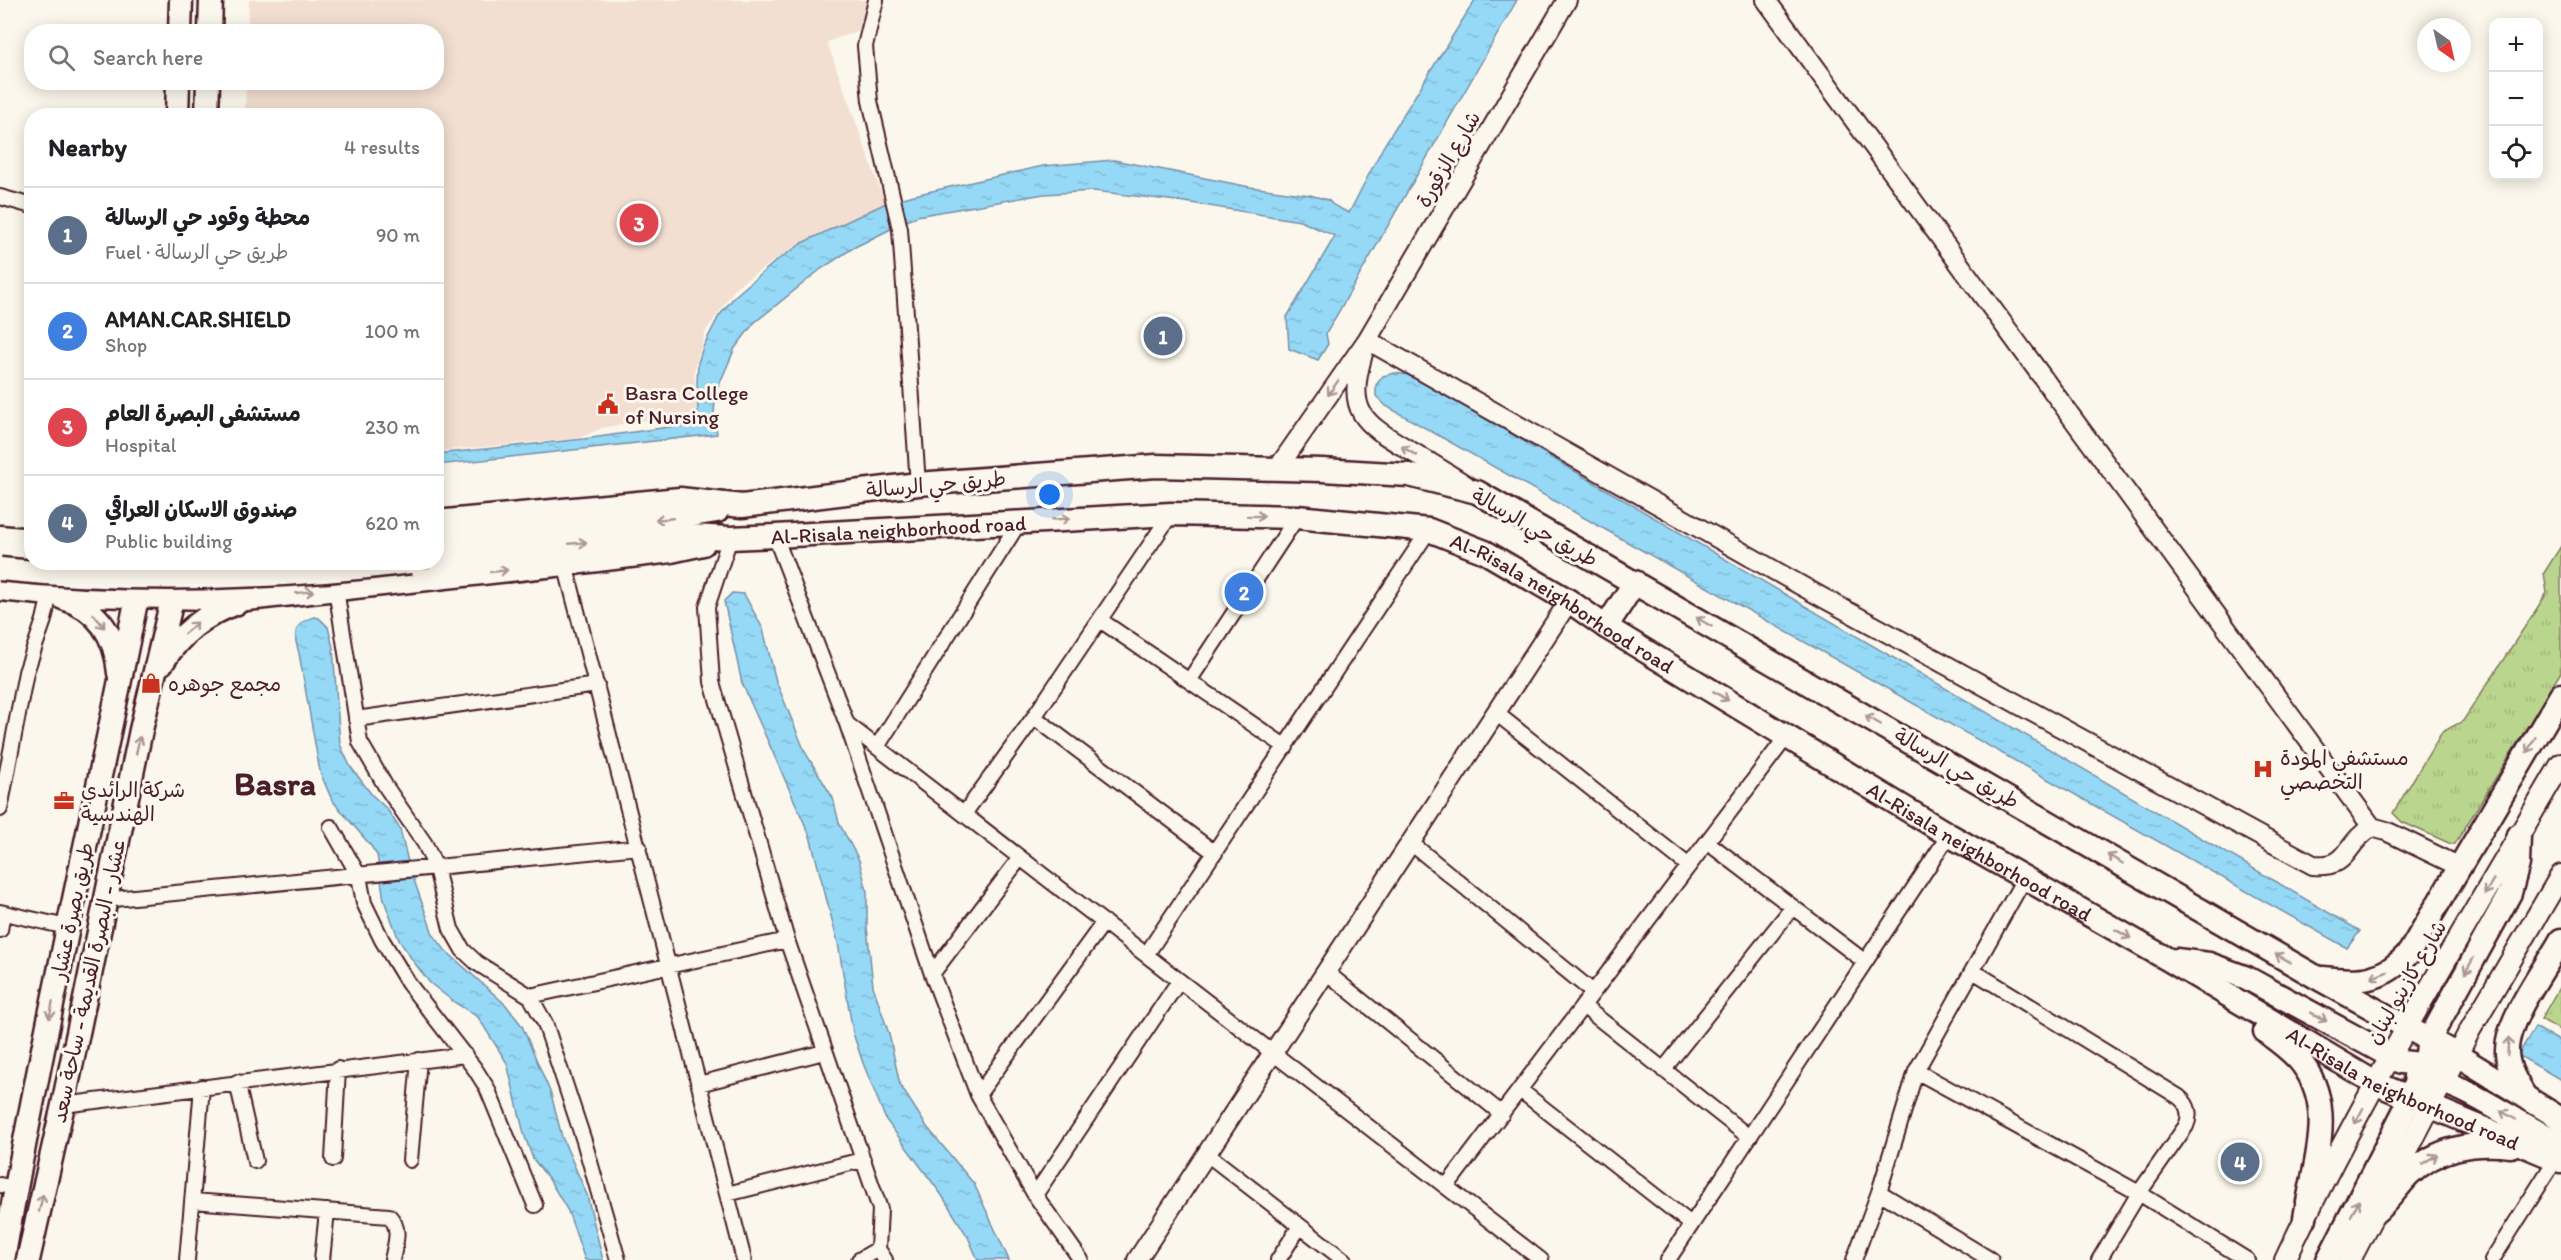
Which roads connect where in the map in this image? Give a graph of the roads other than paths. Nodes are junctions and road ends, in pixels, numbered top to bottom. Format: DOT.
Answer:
graph roads {
  1 [pos="181,0"];
  2 [pos="211,0"];
  3 [pos="876,0"];
  4 [pos="1567,0"];
  5 [pos="1766,0"];
  6 [pos="180,24"];
  7 [pos="210,24"];
  8 [pos="178,90"];
  9 [pos="208,90"];
  10 [pos="177,108"];
  11 [pos="207,108"];
  12 [pos="0,197"];
  13 [pos="24,204"];
  14 [pos="1367,340"];
  15 [pos="1277,469"];
  16 [pos="918,484"];
  17 [pos="1477,492"];
  18 [pos="742,506"];
  19 [pos="1171,514"];
  20 [pos="1298,517"];
  21 [pos="444,521"];
  22 [pos="1020,521"];
  23 [pos="1429,530"];
  24 [pos="775,536"];
  25 [pos="0,537"];
  26 [pos="730,538"];
  27 [pos="24,539"];
  28 [pos="444,541"];
  29 [pos="0,553"];
  30 [pos="24,555"];
  31 [pos="444,559"];
  32 [pos="566,564"];
  33 [pos="0,568"];
  34 [pos="142,570"];
  35 [pos="179,570"];
  36 [pos="330,570"];
  37 [pos="1635,582"];
  38 [pos="0,589"];
  39 [pos="336,589"];
  40 [pos="50,594"];
  41 [pos="137,597"];
  42 [pos="173,598"];
  43 [pos="247,599"];
  44 [pos="1569,600"];
  45 [pos="1100,620"];
  46 [pos="1606,627"];
  47 [pos="155,673"];
  48 [pos="1189,681"];
  49 [pos="597,685"];
  50 [pos="120,688"];
  51 [pos="2561,695"];
  52 [pos="1496,713"];
  53 [pos="1034,717"];
  54 [pos="356,719"];
  55 [pos="847,724"];
  56 [pos="1787,736"];
  57 [pos="877,747"];
  58 [pos="1286,747"];
  59 [pos="2561,764"];
  60 [pos="0,809"];
  61 [pos="964,814"];
  62 [pos="331,827"];
  63 [pos="2372,827"];
  64 [pos="1949,835"];
  65 [pos="2519,836"];
  66 [pos="1707,842"];
  67 [pos="1411,843"];
  68 [pos="639,847"];
  69 [pos="1215,853"];
  70 [pos="1020,858"];
  71 [pos="1689,866"];
  72 [pos="2460,867"];
  73 [pos="436,868"];
  74 [pos="365,875"];
  75 [pos="2561,875"];
  76 [pos="2024,879"];
  77 [pos="104,900"];
  78 [pos="1792,908"];
  79 [pos="2,913"];
  80 [pos="1104,922"];
  81 [pos="67,927"];
  82 [pos="0,930"];
  83 [pos="786,940"];
  84 [pos="2559,948"];
  85 [pos="1146,955"];
  86 [pos="2169,960"];
  87 [pos="1864,961"];
  88 [pos="669,966"];
  89 [pos="1973,971"];
  90 [pos="1326,972"];
  91 [pos="932,974"];
  92 [pos="2316,977"];
  93 [pos="1179,981"];
  94 [pos="1593,992"];
  95 [pos="530,996"];
  96 [pos="2232,998"];
  97 [pos="1583,1006"];
  98 [pos="2407,1028"];
  99 [pos="2429,1040"];
  100 [pos="824,1052"];
  101 [pos="1273,1053"];
  102 [pos="465,1055"];
  103 [pos="2457,1056"];
  104 [pos="2390,1057"];
  105 [pos="419,1060"];
  106 [pos="338,1069"];
  107 [pos="1664,1070"];
  108 [pos="1916,1071"];
  109 [pos="2425,1073"];
  110 [pos="237,1082"];
  111 [pos="699,1084"];
  112 [pos="2377,1084"];
  113 [pos="202,1087"];
  114 [pos="1520,1089"];
  115 [pos="978,1095"];
  116 [pos="2527,1099"];
  117 [pos="2421,1102"];
  118 [pos="63,1105"];
  119 [pos="1502,1114"];
  120 [pos="2561,1119"];
  121 [pos="1749,1137"];
  122 [pos="2553,1152"];
  123 [pos="1207,1154"];
  124 [pos="333,1159"];
  125 [pos="410,1160"];
  126 [pos="862,1160"];
  127 [pos="255,1161"];
  128 [pos="8,1187"];
  129 [pos="1446,1187"];
  130 [pos="1879,1192"];
  131 [pos="2139,1193"];
  132 [pos="727,1194"];
  133 [pos="1035,1195"];
  134 [pos="193,1202"];
  135 [pos="535,1205"];
  136 [pos="327,1211"];
  137 [pos="2373,1214"];
  138 [pos="2305,1218"];
  139 [pos="1691,1224"];
  140 [pos="1300,1226"];
  141 [pos="881,1255"];
  142 [pos="1523,1255"];
  143 [pos="2495,1259"];
  144 [pos="3,1260"];
  145 [pos="28,1260"];
  146 [pos="187,1260"];
  147 [pos="322,1260"];
  148 [pos="392,1260"];
  149 [pos="618,1260"];
  150 [pos="744,1260"];
  151 [pos="859,1260"];
  152 [pos="1081,1260"];
  153 [pos="1137,1260"];
  154 [pos="1278,1260"];
  155 [pos="1344,1260"];
  156 [pos="1541,1260"];
  157 [pos="1668,1260"];
  158 [pos="1854,1260"];
  159 [pos="1991,1260"];
  160 [pos="2099,1260"];
  161 [pos="2247,1260"];
  162 [pos="2285,1260"];
  163 [pos="2328,1260"];
  164 [pos="2350,1260"];
  1 -- 6 [label="main road"];
  2 -- 7 [label="main road"];
  3 -- 16 [label="street"];
  4 -- 14 [label="street, شارع الزقورة"];
  5 -- 63 [label="street"];
  8 -- 10 [label="main road"];
  9 -- 11 [label="main road"];
  12 -- 13 [label="street"];
  14 -- 15 [label="street, شارع الزقورة, one-way"];
  17 -- 14 [label="street, شارع الزقورة, one-way"];
  14 -- 63 [label="street"];
  15 -- 16 [label="main road, طريق حي الرسالة"];
  15 -- 17 [label="main road, طريق حي الرسالة"];
  16 -- 18 [label="main road, طريق حي الرسالة"];
  17 -- 37 [label="main road, طريق حي الرسالة"];
  18 -- 21 [label="main road, طريق حي الرسالة"];
  18 -- 28 [label="main road, one-way"];
  19 -- 20 [label="main road, Al-Risala neighborhood road, one-way"];
  22 -- 19 [label="main road, Al-Risala neighborhood road, one-way"];
  19 -- 45 [label="street"];
  20 -- 23 [label="main road, Al-Risala neighborhood road"];
  20 -- 48 [label="street"];
  22 -- 24 [label="main road, Al-Risala neighborhood road"];
  22 -- 57 [label="street"];
  23 -- 44 [label="main road, Al-Risala neighborhood road"];
  23 -- 58 [label="street"];
  24 -- 26 [label="main road, Al-Risala neighborhood road"];
  24 -- 55 [label="street"];
  25 -- 27 [label="main road"];
  31 -- 26 [label="main road, Al-Risala neighborhood road, one-way"];
  26 -- 32 [label="main road"];
  26 -- 83 [label="street"];
  29 -- 30 [label="main road"];
  39 -- 32 [label="main road, one-way"];
  32 -- 49 [label="street"];
  33 -- 36 [label="main road, bridge"];
  34 -- 41 [label="main road, طريق بصرة عشار"];
  35 -- 42 [label="main road, عشار - البصرة القديمة - ساحة سعد"];
  37 -- 46 [label="main road"];
  92 -- 37 [label="main road, طريق حي الرسالة, one-way"];
  38 -- 40 [label="main road"];
  43 -- 39 [label="main road, one-way"];
  39 -- 54 [label="street"];
  40 -- 41 [label="main road"];
  40 -- 50 [label="main road, one-way"];
  40 -- 60 [label="street"];
  41 -- 42 [label="main road"];
  41 -- 50 [label="main road, طريق بصرة عشار"];
  42 -- 43 [label="main road"];
  42 -- 47 [label="main road, عشار - البصرة القديمة - ساحة سعد"];
  47 -- 43 [label="main road, one-way"];
  44 -- 46 [label="main road, Al-Risala neighborhood road"];
  44 -- 52 [label="street"];
  45 -- 48 [label="street"];
  45 -- 53 [label="street"];
  46 -- 56 [label="main road, Al-Risala neighborhood road, one-way"];
  77 -- 47 [label="main road, عشار - البصرة القديمة - ساحة سعد, one-way"];
  48 -- 58 [label="street"];
  49 -- 54 [label="street"];
  49 -- 68 [label="street"];
  50 -- 81 [label="main road, طريق بصرة عشار"];
  51 -- 72 [label="main road, one-way"];
  52 -- 67 [label="street"];
  52 -- 71 [label="street"];
  53 -- 61 [label="street"];
  53 -- 69 [label="street"];
  54 -- 73 [label="street"];
  55 -- 57 [label="street"];
  55 -- 91 [label="street"];
  56 -- 64 [label="main road, Al-Risala neighborhood road"];
  56 -- 66 [label="street"];
  57 -- 61 [label="street"];
  58 -- 69 [label="street"];
  59 -- 65 [label="main road, شارع كازينو لبنان"];
  61 -- 70 [label="street"];
  62 -- 74 [label="street"];
  63 -- 72 [label="street"];
  64 -- 76 [label="main road, Al-Risala neighborhood road"];
  64 -- 87 [label="street"];
  65 -- 98 [label="main road, شارع كازينو لبنان, one-way"];
  65 -- 99 [label="main road, one-way"];
  66 -- 71 [label="street"];
  66 -- 78 [label="street"];
  67 -- 90 [label="street"];
  67 -- 94 [label="street"];
  68 -- 73 [label="street"];
  68 -- 88 [label="street"];
  69 -- 85 [label="street"];
  70 -- 80 [label="street"];
  70 -- 91 [label="street"];
  71 -- 94 [label="street"];
  72 -- 92 [label="main road, one-way"];
  73 -- 74 [label="street"];
  73 -- 95 [label="street"];
  74 -- 77 [label="street"];
  74 -- 102 [label="street"];
  75 -- 103 [label="main road"];
  76 -- 86 [label="main road, Al-Risala neighborhood road, one-way"];
  76 -- 89 [label="street"];
  77 -- 118 [label="main road, عشار - البصرة القديمة - ساحة سعد"];
  78 -- 87 [label="street"];
  78 -- 107 [label="street"];
  79 -- 81 [label="street"];
  79 -- 82 [label="street"];
  80 -- 85 [label="street"];
  80 -- 115 [label="street"];
  81 -- 128 [label="main road, طريق بصرة عشار, one-way"];
  83 -- 88 [label="street"];
  83 -- 100 [label="street"];
  116 -- 84 [label="main road, one-way"];
  85 -- 93 [label="street"];
  86 -- 96 [label="main road, Al-Risala neighborhood road"];
  86 -- 104 [label="main road, one-way"];
  87 -- 121 [label="street"];
  88 -- 95 [label="street"];
  88 -- 111 [label="street"];
  89 -- 108 [label="street"];
  89 -- 131 [label="street"];
  90 -- 101 [label="street"];
  90 -- 119 [label="street"];
  91 -- 115 [label="street"];
  92 -- 98 [label="main road, طريق حي الرسالة"];
  93 -- 101 [label="street"];
  93 -- 133 [label="street"];
  94 -- 97 [label="street"];
  95 -- 149 [label="street"];
  96 -- 112 [label="main road, Al-Risala neighborhood road"];
  96 -- 138 [label="main road"];
  97 -- 107 [label="street"];
  97 -- 114 [label="street"];
  98 -- 99 [label="main road, Al-Risala neighborhood road"];
  98 -- 104 [label="main road, شارع كازينو لبنان"];
  98 -- 109 [label="main road"];
  99 -- 103 [label="main road, Al-Risala neighborhood road"];
  99 -- 109 [label="main road"];
  100 -- 111 [label="street"];
  100 -- 126 [label="street"];
  101 -- 123 [label="street"];
  101 -- 129 [label="street"];
  102 -- 105 [label="street"];
  102 -- 135 [label="street"];
  103 -- 109 [label="main road"];
  103 -- 116 [label="main road, Al-Risala neighborhood road"];
  104 -- 109 [label="main road"];
  104 -- 112 [label="main road, شارع كازينو لبنان"];
  105 -- 106 [label="street"];
  105 -- 125 [label="street"];
  106 -- 110 [label="street"];
  106 -- 124 [label="street"];
  107 -- 121 [label="street"];
  108 -- 130 [label="street"];
  108 -- 131 [label="street"];
  109 -- 112 [label="main road"];
  109 -- 117 [label="main road"];
  122 -- 109 [label="main road, one-way"];
  110 -- 113 [label="street"];
  110 -- 127 [label="street"];
  111 -- 132 [label="street"];
  112 -- 117 [label="main road, Al-Risala neighborhood road"];
  112 -- 138 [label="main road, شارع كازينو لبنان, one-way"];
  113 -- 118 [label="street"];
  113 -- 134 [label="street"];
  114 -- 119 [label="street"];
  114 -- 139 [label="street"];
  115 -- 133 [label="street"];
  116 -- 120 [label="main road, Al-Risala neighborhood road"];
  117 -- 122 [label="main road, Al-Risala neighborhood road"];
  117 -- 137 [label="main road"];
  163 -- 117 [label="main road, one-way"];
  145 -- 118 [label="main road, عشار - البصرة القديمة - ساحة سعد, one-way"];
  119 -- 129 [label="street"];
  121 -- 139 [label="street"];
  137 -- 122 [label="main road, one-way"];
  122 -- 143 [label="street"];
  123 -- 140 [label="street"];
  123 -- 153 [label="street"];
  126 -- 132 [label="street"];
  126 -- 141 [label="street"];
  128 -- 144 [label="main road, طريق بصرة عشار"];
  129 -- 142 [label="street"];
  130 -- 158 [label="street"];
  130 -- 159 [label="street"];
  131 -- 160 [label="street"];
  131 -- 161 [label="street"];
  132 -- 150 [label="street"];
  133 -- 152 [label="street"];
  134 -- 136 [label="street"];
  134 -- 146 [label="street"];
  136 -- 147 [label="street"];
  136 -- 148 [label="street"];
  137 -- 164 [label="main road"];
  138 -- 162 [label="main road, شارع كازينو لبنان"];
  139 -- 157 [label="street"];
  140 -- 154 [label="street"];
  140 -- 155 [label="street"];
  141 -- 151 [label="street"];
  142 -- 156 [label="street"];
}
